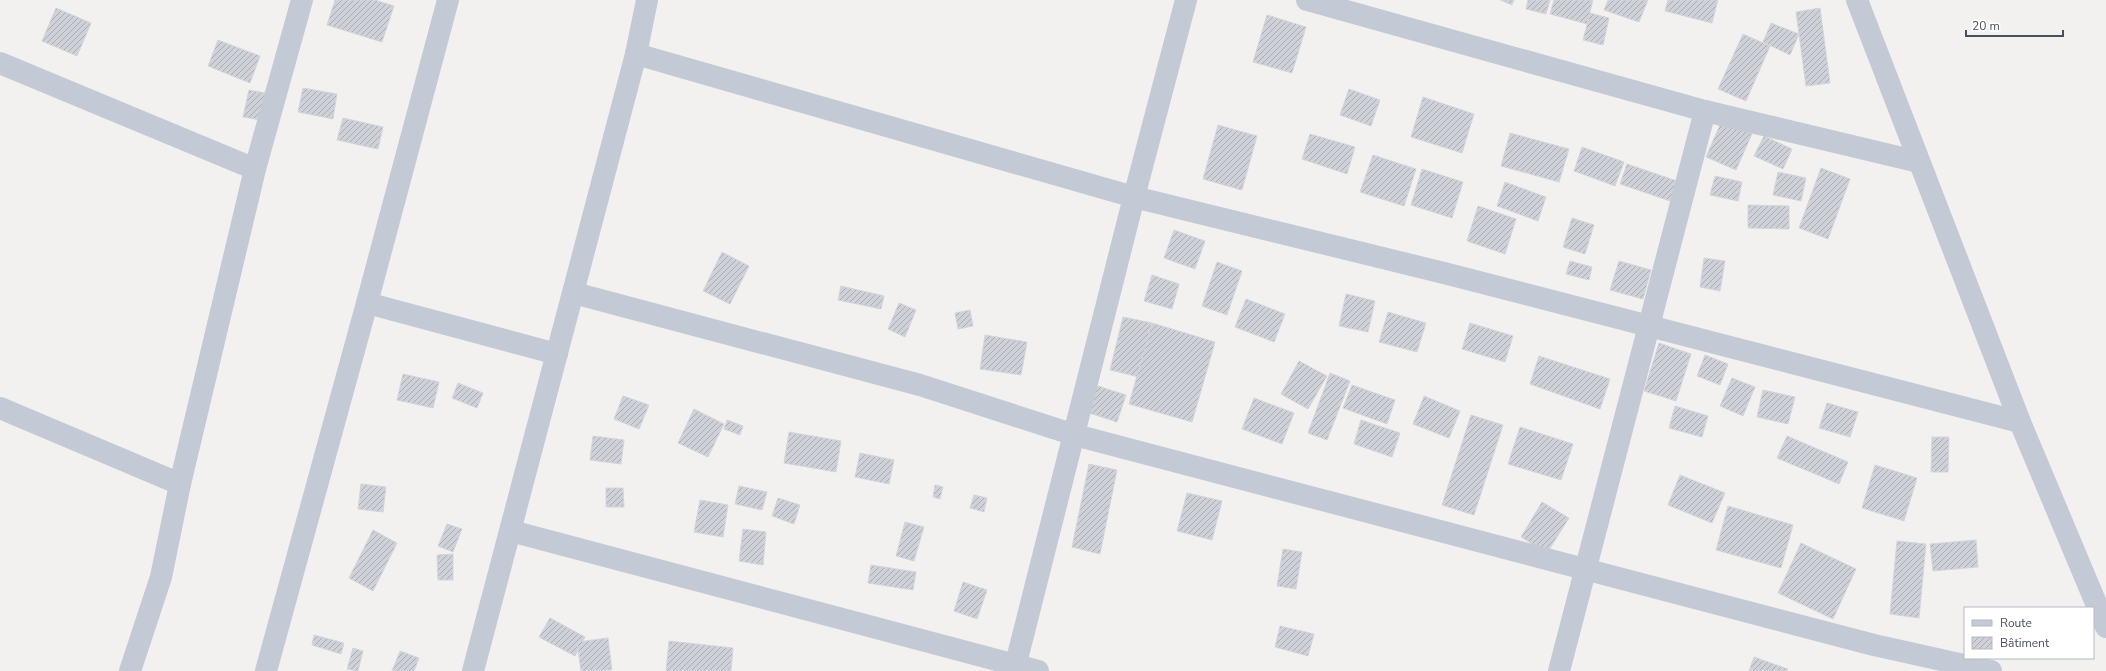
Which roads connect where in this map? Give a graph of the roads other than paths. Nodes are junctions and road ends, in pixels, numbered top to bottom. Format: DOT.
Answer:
graph roads {
  1 [pos="302,0"];
  2 [pos="448,0"];
  3 [pos="647,0"];
  4 [pos="1186,0"];
  5 [pos="1307,0"];
  6 [pos="1857,0"];
  7 [pos="636,54"];
  8 [pos="0,63"];
  9 [pos="1704,112"];
  10 [pos="1919,162"];
  11 [pos="255,170"];
  12 [pos="1134,197"];
  13 [pos="574,293"];
  14 [pos="367,303"];
  15 [pos="1649,325"];
  16 [pos="557,354"];
  17 [pos="0,408"];
  18 [pos="2020,422"];
  19 [pos="1075,435"];
  20 [pos="180,484"];
  21 [pos="511,530"];
  22 [pos="1586,569"];
  23 [pos="2106,627"];
  24 [pos="1015,667"];
  25 [pos="130,671"];
  26 [pos="266,671"];
  27 [pos="473,671"];
  28 [pos="1038,671"];
  29 [pos="1559,671"];
  30 [pos="1991,671"];
  1 -- 11 [label="street"];
  2 -- 14 [label="street"];
  3 -- 7 [label="street"];
  4 -- 12 [label="street"];
  5 -- 9 [label="street"];
  6 -- 10 [label="street"];
  7 -- 12 [label="street"];
  7 -- 13 [label="street"];
  8 -- 11 [label="street"];
  9 -- 10 [label="street"];
  9 -- 15 [label="street"];
  10 -- 18 [label="street"];
  11 -- 20 [label="street"];
  12 -- 15 [label="street"];
  12 -- 19 [label="street"];
  13 -- 16 [label="street"];
  13 -- 19 [label="street"];
  14 -- 16 [label="street"];
  14 -- 26 [label="street"];
  15 -- 18 [label="street"];
  15 -- 22 [label="street"];
  16 -- 21 [label="street"];
  17 -- 20 [label="street"];
  18 -- 23 [label="street"];
  19 -- 22 [label="street"];
  19 -- 24 [label="street"];
  20 -- 25 [label="street"];
  21 -- 24 [label="street"];
  21 -- 27 [label="street"];
  22 -- 29 [label="street"];
  22 -- 30 [label="street"];
  24 -- 28 [label="street"];
}
